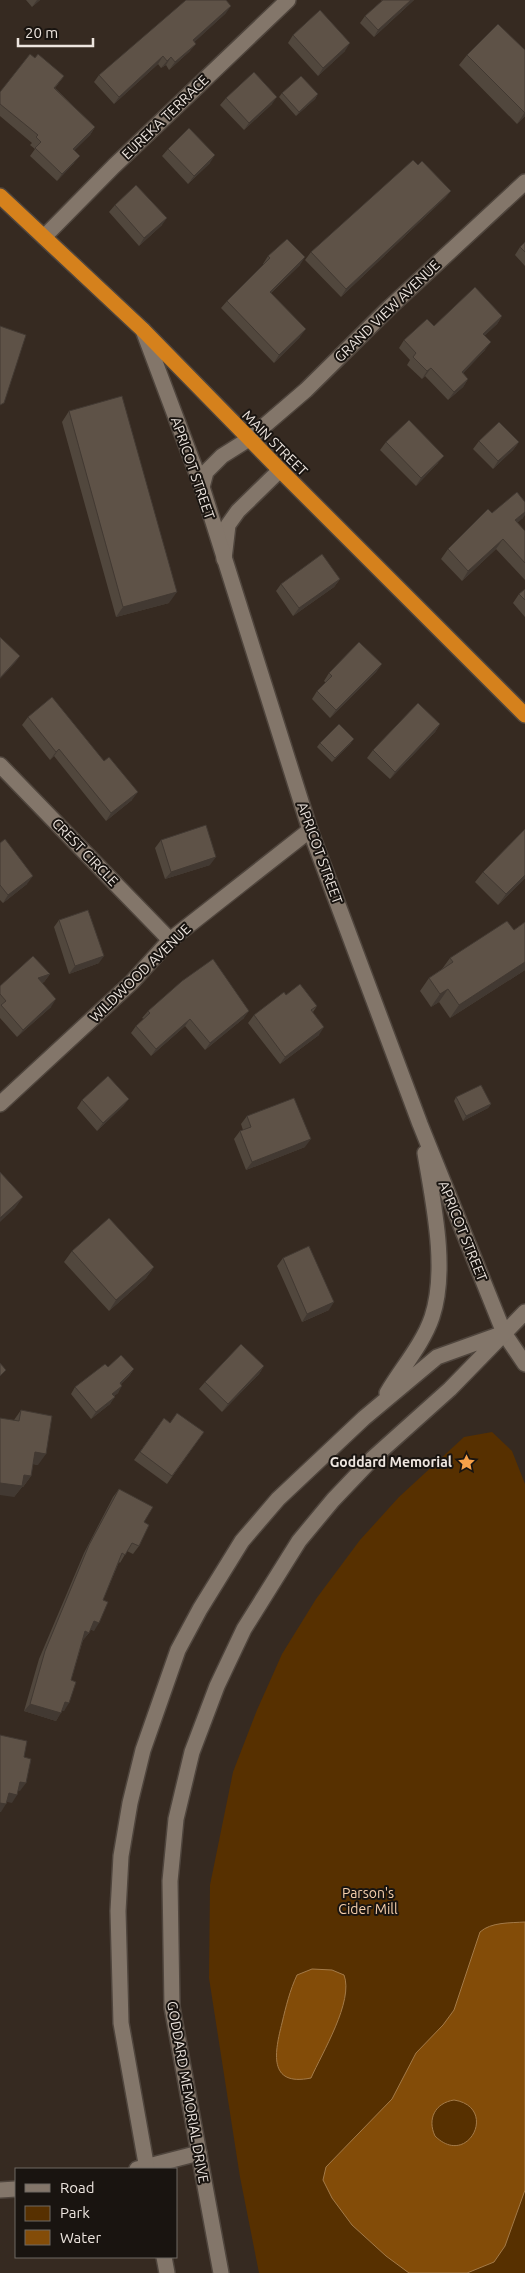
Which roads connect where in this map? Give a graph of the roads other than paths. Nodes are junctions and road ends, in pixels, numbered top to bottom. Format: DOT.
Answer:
graph roads {
  1 [pos="288,0"];
  2 [pos="525,182"];
  3 [pos="0,196"];
  4 [pos="44,237"];
  5 [pos="143,330"];
  6 [pos="249,439"];
  7 [pos="280,470"];
  8 [pos="202,487"];
  9 [pos="224,560"];
  10 [pos="525,715"];
  11 [pos="0,765"];
  12 [pos="310,830"];
  13 [pos="170,940"];
  14 [pos="0,1104"];
  15 [pos="420,1124"];
  16 [pos="525,1312"];
  17 [pos="504,1333"];
  18 [pos="525,1364"];
  19 [pos="380,1404"];
  20 [pos="198,2153"];
  21 [pos="144,2168"];
  22 [pos="15,2189"];
  23 [pos="0,2190"];
  24 [pos="164,2258"];
  25 [pos="167,2273"];
  26 [pos="221,2273"];
  1 -- 4 [label="street, EUREKA TERRACE"];
  2 -- 6 [label="street, GRAND VIEW AVENUE"];
  3 -- 4 [label="highway, MAIN STREET"];
  4 -- 5 [label="highway, MAIN STREET"];
  5 -- 6 [label="highway, MAIN STREET"];
  5 -- 8 [label="street, APRICOT STREET"];
  6 -- 7 [label="highway, MAIN STREET"];
  6 -- 8 [label="street, GRAND VIEW AVENUE"];
  7 -- 9 [label="street"];
  7 -- 10 [label="highway, MAIN STREET"];
  8 -- 9 [label="street, APRICOT STREET"];
  9 -- 12 [label="street, APRICOT STREET"];
  11 -- 13 [label="street, CREST CIRCLE"];
  12 -- 13 [label="street, WILDWOOD AVENUE"];
  12 -- 15 [label="street, APRICOT STREET"];
  13 -- 14 [label="street, WILDWOOD AVENUE"];
  15 -- 17 [label="street, APRICOT STREET"];
  15 -- 19 [label="street"];
  16 -- 17 [label="street, GODDARD MEMORIAL DRIVE"];
  17 -- 18 [label="street, APRICOT STREET"];
  17 -- 19 [label="street, GODDARD MEMORIAL DRIVE"];
  17 -- 20 [label="street, GODDARD MEMORIAL DRIVE"];
  19 -- 21 [label="street, GODDARD MEMORIAL DRIVE"];
  20 -- 21 [label="street"];
  20 -- 26 [label="street, GODDARD MEMORIAL DRIVE"];
  22 -- 23 [label="street"];
  24 -- 25 [label="street"];
}
